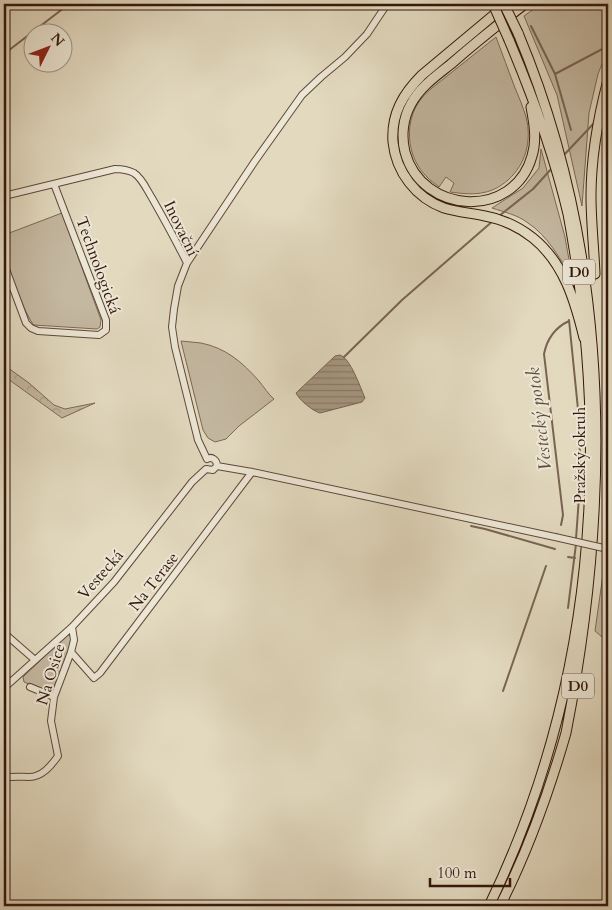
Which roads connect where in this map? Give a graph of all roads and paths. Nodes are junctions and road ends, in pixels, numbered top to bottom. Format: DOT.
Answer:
graph roads {
  1 [pos="387,4"];
  2 [pos="493,4"];
  3 [pos="506,4"];
  4 [pos="525,4"];
  5 [pos="524,75"];
  6 [pos="608,80"];
  7 [pos="54,184"];
  8 [pos="4,196"];
  9 [pos="187,263"];
  10 [pos="4,264"];
  11 [pos="596,312"];
  12 [pos="592,373"];
  13 [pos="604,394"];
  14 [pos="207,459"];
  15 [pos="217,466"];
  16 [pos="206,469"];
  17 [pos="252,472"];
  18 [pos="602,536"];
  19 [pos="608,549"];
  20 [pos="72,627"];
  21 [pos="4,633"];
  22 [pos="71,652"];
  23 [pos="35,660"];
  24 [pos="30,687"];
  25 [pos="4,688"];
  26 [pos="54,697"];
  27 [pos="4,778"];
  28 [pos="489,906"];
  29 [pos="500,906"];
  1 -- 9 [label="street"];
  2 -- 5 [label="highway, Pražský okruh / D0, bridge"];
  3 -- 11 [label="highway, Pražský okruh / D0, bridge"];
  3 -- 12 [label="highway"];
  4 -- 5 [label="highway"];
  5 -- 12 [label="highway, Pražský okruh / D0"];
  6 -- 11 [label="highway"];
  7 -- 8 [label="street, Inovační"];
  7 -- 9 [label="street, Inovační"];
  7 -- 10 [label="street, Technologická"];
  9 -- 14 [label="street, Inovační"];
  11 -- 13 [label="highway, Pražský okruh / D0"];
  12 -- 28 [label="highway, Pražský okruh / D0"];
  14 -- 15 [label="street, Vestecká"];
  14 -- 16 [label="street"];
  15 -- 16 [label="street, Vestecká"];
  15 -- 17 [label="street, Vestecká"];
  16 -- 20 [label="street, Vestecká"];
  17 -- 19 [label="street, Vestecká, bridge"];
  17 -- 22 [label="street, Na Terase"];
  18 -- 29 [label="highway, D0"];
  20 -- 22 [label="street, Na Osice"];
  20 -- 23 [label="street, Vestecká"];
  21 -- 23 [label="street"];
  22 -- 26 [label="street, Na Osice"];
  23 -- 25 [label="street, Vestecká"];
  24 -- 26 [label="street"];
  26 -- 27 [label="street, Na Osice"];
}
